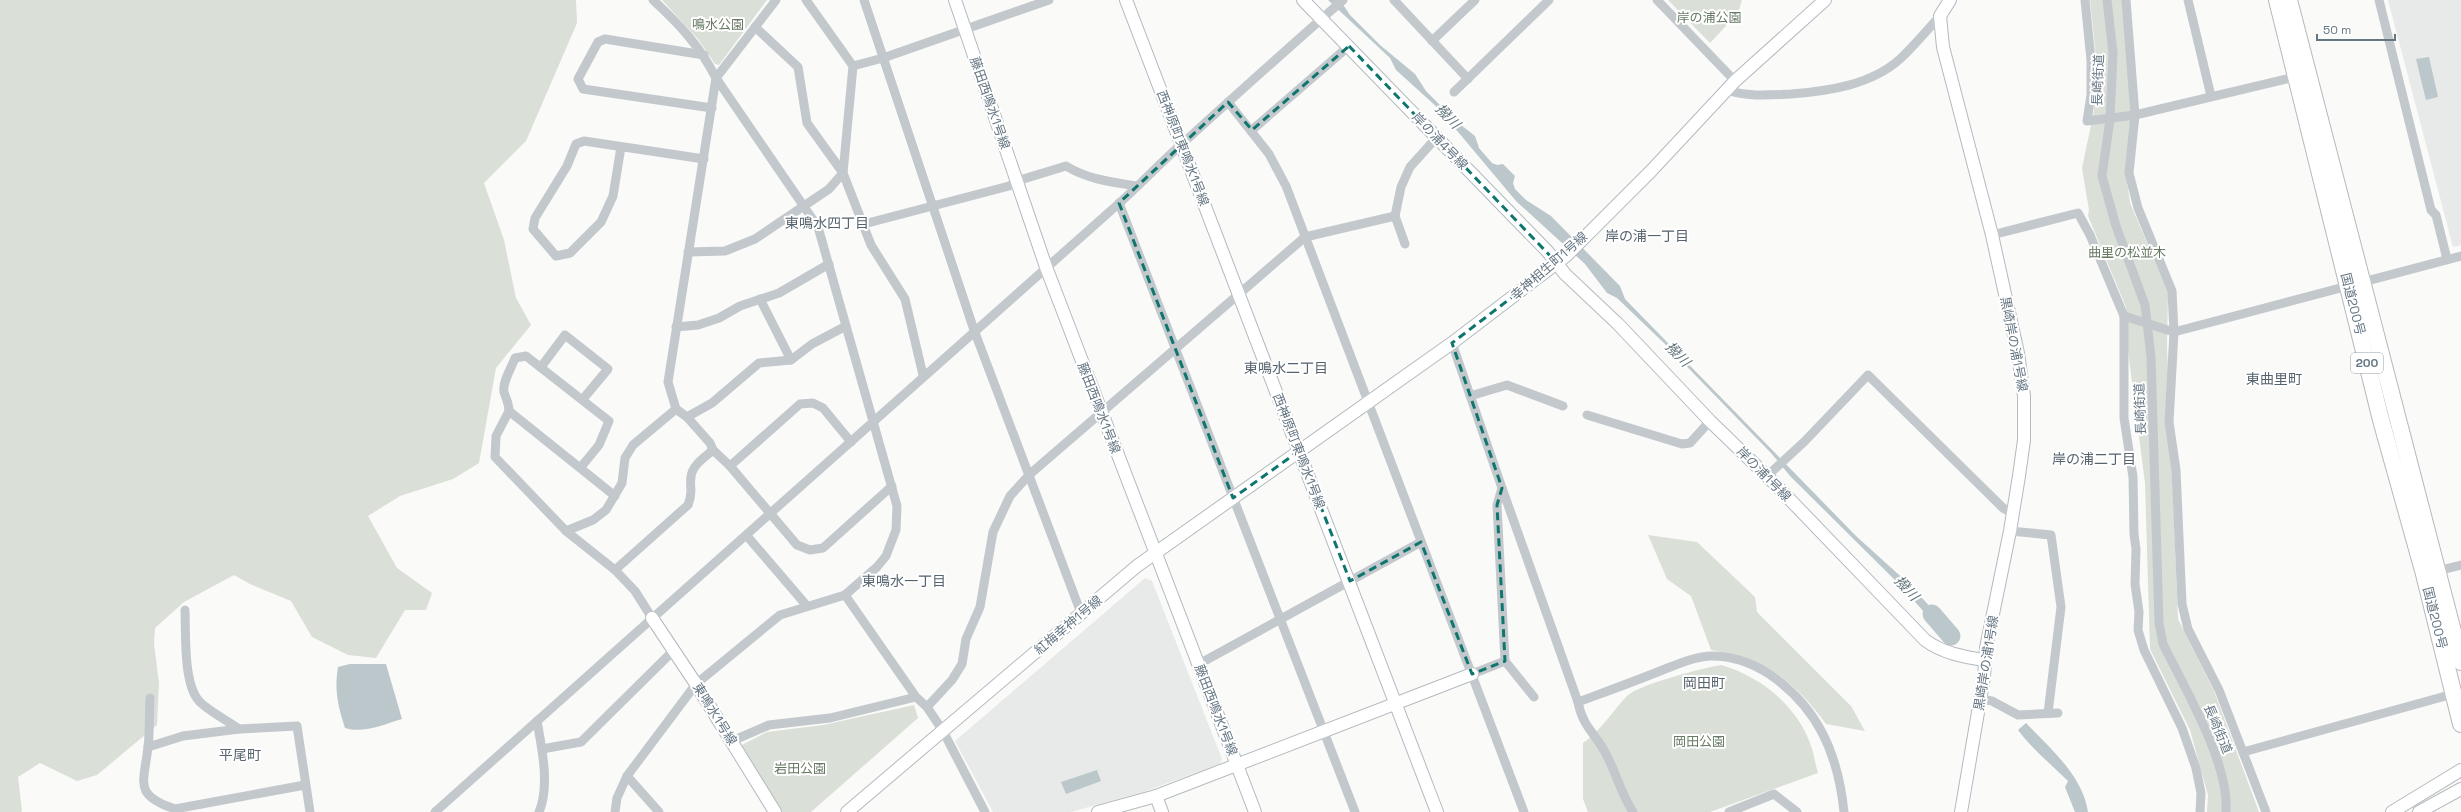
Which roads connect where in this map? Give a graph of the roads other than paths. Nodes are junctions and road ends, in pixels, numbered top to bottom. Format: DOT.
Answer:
graph roads {
  1 [pos="653,0"];
  2 [pos="776,0"];
  3 [pos="806,0"];
  4 [pos="864,0"];
  5 [pos="955,0"];
  6 [pos="1049,0"];
  7 [pos="1126,0"];
  8 [pos="1303,0"];
  9 [pos="1343,0"];
  10 [pos="1394,0"];
  11 [pos="1475,0"];
  12 [pos="1549,0"];
  13 [pos="1657,0"];
  14 [pos="1825,0"];
  15 [pos="1950,0"];
  16 [pos="2085,0"];
  17 [pos="2107,0"];
  18 [pos="2126,0"];
  19 [pos="2188,0"];
  20 [pos="2278,0"];
  21 [pos="2289,0"];
  22 [pos="2379,0"];
  23 [pos="1940,16"];
  24 [pos="1324,17"];
  25 [pos="755,27"];
  26 [pos="965,30"];
  27 [pos="1432,40"];
  28 [pos="1349,46"];
  29 [pos="704,55"];
  30 [pos="883,58"];
  31 [pos="853,66"];
  32 [pos="2302,75"];
  33 [pos="716,78"];
  34 [pos="1468,79"];
  35 [pos="1731,86"];
  36 [pos="1454,92"];
  37 [pos="2211,96"];
  38 [pos="1228,102"];
  39 [pos="712,108"];
  40 [pos="2135,115"];
  41 [pos="2110,119"];
  42 [pos="1252,130"];
  43 [pos="1437,137"];
  44 [pos="1181,144"];
  45 [pos="621,147"];
  46 [pos="704,159"];
  47 [pos="843,172"];
  48 [pos="1017,181"];
  49 [pos="1137,186"];
  50 [pos="1119,203"];
  51 [pos="806,206"];
  52 [pos="931,206"];
  53 [pos="1395,216"];
  54 [pos="864,224"];
  55 [pos="1992,235"];
  56 [pos="1305,237"];
  57 [pos="1405,244"];
  58 [pos="688,252"];
  59 [pos="2461,256"];
  60 [pos="2447,259"];
  61 [pos="1557,263"];
  62 [pos="829,264"];
  63 [pos="1046,267"];
  64 [pos="2355,284"];
  65 [pos="1239,294"];
  66 [pos="760,299"];
  67 [pos="2124,316"];
  68 [pos="2146,322"];
  69 [pos="846,326"];
  70 [pos="676,327"];
  71 [pos="974,330"];
  72 [pos="2174,332"];
  73 [pos="1452,343"];
  74 [pos="1176,349"];
  75 [pos="791,360"];
  76 [pos="541,367"];
  77 [pos="923,375"];
  78 [pos="1470,396"];
  79 [pos="583,399"];
  80 [pos="1368,401"];
  81 [pos="1563,406"];
  82 [pos="676,409"];
  83 [pos="509,411"];
  84 [pos="1102,414"];
  85 [pos="1587,414"];
  86 [pos="688,417"];
  87 [pos="1710,421"];
  88 [pos="873,422"];
  89 [pos="851,442"];
  90 [pos="713,450"];
  91 [pos="1299,451"];
  92 [pos="730,466"];
  93 [pos="581,467"];
  94 [pos="1771,472"];
  95 [pos="1030,474"];
  96 [pos="892,486"];
  97 [pos="1502,488"];
  98 [pos="615,496"];
  99 [pos="1233,498"];
  100 [pos="2012,513"];
  101 [pos="771,514"];
  102 [pos="566,531"];
  103 [pos="2010,531"];
  104 [pos="747,536"];
  105 [pos="1421,542"];
  106 [pos="1156,555"];
  107 [pos="2461,565"];
  108 [pos="615,570"];
  109 [pos="2431,572"];
  110 [pos="1350,581"];
  111 [pos="845,596"];
  112 [pos="807,606"];
  113 [pos="185,610"];
  114 [pos="1082,613"];
  115 [pos="652,618"];
  116 [pos="1280,620"];
  117 [pos="673,651"];
  118 [pos="1985,660"];
  119 [pos="1505,661"];
  120 [pos="2461,662"];
  121 [pos="1199,664"];
  122 [pos="1472,674"];
  123 [pos="696,684"];
  124 [pos="2453,694"];
  125 [pos="916,697"];
  126 [pos="1534,697"];
  127 [pos="150,698"];
  128 [pos="1980,699"];
  129 [pos="1578,702"];
  130 [pos="1396,703"];
  131 [pos="927,706"];
  132 [pos="2048,712"];
  133 [pos="2058,713"];
  134 [pos="537,721"];
  135 [pos="2461,724"];
  136 [pos="239,729"];
  137 [pos="943,731"];
  138 [pos="1324,732"];
  139 [pos="732,741"];
  140 [pos="148,747"];
  141 [pos="542,749"];
  142 [pos="2243,752"];
  143 [pos="1237,765"];
  144 [pos="2461,770"];
  145 [pos="627,776"];
  146 [pos="305,784"];
  147 [pos="2461,789"];
  148 [pos="1156,796"];
  149 [pos="175,811"];
  150 [pos="772,811"];
  151 [pos="310,812"];
  152 [pos="435,812"];
  153 [pos="539,812"];
  154 [pos="615,812"];
  155 [pos="659,812"];
  156 [pos="847,812"];
  157 [pos="985,812"];
  158 [pos="1098,812"];
  159 [pos="1162,812"];
  160 [pos="1255,812"];
  161 [pos="1354,812"];
  162 [pos="1437,812"];
  163 [pos="1524,812"];
  164 [pos="1633,812"];
  165 [pos="1729,812"];
  166 [pos="1797,812"];
  167 [pos="1844,812"];
  168 [pos="1961,812"];
  169 [pos="2200,812"];
  170 [pos="2226,812"];
  171 [pos="2266,812"];
  172 [pos="2392,812"];
  173 [pos="2418,812"];
  1 -- 29 [label="street"];
  2 -- 25 [label="street"];
  3 -- 31 [label="street"];
  4 -- 30 [label="street"];
  5 -- 26 [label="street, 藤田西鳴水1号線"];
  6 -- 26 [label="street"];
  7 -- 44 [label="street, 西神原町東鳴水1号線"];
  8 -- 24 [label="street, 岸の浦4号線"];
  9 -- 24 [label="street"];
  10 -- 27 [label="street"];
  11 -- 27 [label="street"];
  12 -- 34 [label="street"];
  13 -- 35 [label="street"];
  14 -- 35 [label="street, 幸神相生町1号線"];
  15 -- 23 [label="street"];
  16 -- 41 [label="street"];
  17 -- 41 [label="street, 長崎街道"];
  18 -- 40 [label="street"];
  19 -- 37 [label="street"];
  20 -- 32 [label="highway, 国道200号 / 200"];
  21 -- 32 [label="highway, 国道200号 / 200"];
  22 -- 60 [label="street"];
  23 -- 35 [label="street"];
  23 -- 55 [label="street, 黒崎岸の浦1号線"];
  24 -- 28 [label="street, 岸の浦4号線"];
  24 -- 38 [label="street"];
  25 -- 33 [label="street"];
  25 -- 47 [label="street"];
  26 -- 30 [label="street"];
  26 -- 48 [label="street, 藤田西鳴水1号線"];
  27 -- 34 [label="street"];
  28 -- 42 [label="street"];
  28 -- 43 [label="street, 岸の浦4号線"];
  29 -- 33 [label="street"];
  29 -- 39 [label="street"];
  30 -- 31 [label="street"];
  30 -- 52 [label="street"];
  31 -- 47 [label="street"];
  32 -- 37 [label="street"];
  32 -- 64 [label="highway, 国道200号 / 200"];
  33 -- 39 [label="street"];
  33 -- 51 [label="street"];
  34 -- 36 [label="street"];
  35 -- 61 [label="street, 幸神相生町1号線"];
  37 -- 40 [label="street"];
  38 -- 42 [label="street"];
  38 -- 44 [label="street"];
  39 -- 46 [label="street"];
  40 -- 41 [label="street"];
  40 -- 72 [label="street"];
  41 -- 68 [label="street, 長崎街道"];
  42 -- 56 [label="street"];
  43 -- 53 [label="street"];
  43 -- 61 [label="street, 岸の浦4号線"];
  44 -- 49 [label="street"];
  44 -- 65 [label="street, 西神原町東鳴水1号線"];
  45 -- 45 [label="street"];
  45 -- 46 [label="street"];
  46 -- 58 [label="street"];
  47 -- 51 [label="street"];
  47 -- 54 [label="street"];
  48 -- 49 [label="street"];
  48 -- 52 [label="street"];
  48 -- 63 [label="street, 藤田西鳴水1号線"];
  49 -- 50 [label="street"];
  50 -- 63 [label="street"];
  50 -- 74 [label="street"];
  51 -- 58 [label="street"];
  51 -- 62 [label="street"];
  52 -- 54 [label="street"];
  52 -- 71 [label="street"];
  53 -- 56 [label="street"];
  53 -- 57 [label="street"];
  54 -- 77 [label="street"];
  55 -- 67 [label="street"];
  55 -- 100 [label="street, 黒崎岸の浦1号線"];
  56 -- 65 [label="street"];
  56 -- 80 [label="street"];
  58 -- 70 [label="street"];
  59 -- 60 [label="street"];
  60 -- 64 [label="street"];
  61 -- 73 [label="street, 幸神相生町1号線"];
  61 -- 87 [label="street, 岸の浦1号線"];
  62 -- 66 [label="street"];
  62 -- 69 [label="street"];
  63 -- 71 [label="street"];
  63 -- 84 [label="street, 藤田西鳴水1号線"];
  64 -- 72 [label="street"];
  64 -- 109 [label="highway, 国道200号 / 200"];
  65 -- 74 [label="street"];
  65 -- 91 [label="street, 西神原町東鳴水1号線"];
  66 -- 70 [label="street"];
  66 -- 75 [label="street"];
  67 -- 68 [label="street"];
  67 -- 169 [label="street"];
  68 -- 72 [label="street"];
  68 -- 170 [label="street, 長崎街道"];
  69 -- 75 [label="street"];
  69 -- 88 [label="street"];
  70 -- 82 [label="street"];
  71 -- 77 [label="street"];
  71 -- 95 [label="street"];
  72 -- 142 [label="street"];
  73 -- 78 [label="street"];
  73 -- 80 [label="street, 幸神相生町1号線"];
  74 -- 84 [label="street"];
  74 -- 99 [label="street"];
  75 -- 86 [label="street"];
  76 -- 79 [label="street"];
  76 -- 79 [label="street"];
  76 -- 83 [label="street"];
  77 -- 88 [label="street"];
  78 -- 81 [label="street"];
  78 -- 97 [label="street"];
  79 -- 93 [label="street"];
  80 -- 91 [label="street, 幸神相生町1号線"];
  80 -- 105 [label="street"];
  82 -- 86 [label="street"];
  82 -- 98 [label="street"];
  83 -- 93 [label="street"];
  83 -- 102 [label="street"];
  84 -- 95 [label="street"];
  84 -- 106 [label="street, 藤田西鳴水1号線"];
  85 -- 87 [label="street"];
  86 -- 90 [label="street"];
  87 -- 94 [label="street, 岸の浦1号線"];
  88 -- 89 [label="street"];
  88 -- 96 [label="street"];
  89 -- 92 [label="street"];
  89 -- 101 [label="street"];
  90 -- 92 [label="street"];
  90 -- 108 [label="street"];
  91 -- 99 [label="street, 紅梅幸神1号線"];
  91 -- 110 [label="street, 西神原町東鳴水1号線"];
  92 -- 101 [label="street"];
  93 -- 98 [label="street"];
  94 -- 100 [label="street"];
  94 -- 118 [label="street, 岸の浦1号線"];
  95 -- 114 [label="street"];
  95 -- 131 [label="street"];
  96 -- 101 [label="street"];
  96 -- 111 [label="street"];
  97 -- 119 [label="street"];
  97 -- 129 [label="street"];
  98 -- 102 [label="street"];
  99 -- 106 [label="street, 紅梅幸神1号線"];
  99 -- 116 [label="street"];
  100 -- 103 [label="street, 黒崎岸の浦1号線"];
  101 -- 104 [label="street"];
  102 -- 108 [label="street"];
  103 -- 118 [label="street, 黒崎岸の浦1号線"];
  103 -- 132 [label="street"];
  104 -- 112 [label="street"];
  104 -- 115 [label="street"];
  105 -- 110 [label="street"];
  105 -- 122 [label="street"];
  106 -- 114 [label="street, 紅梅幸神1号線"];
  106 -- 121 [label="street, 藤田西鳴水1号線"];
  107 -- 109 [label="street"];
  108 -- 115 [label="street"];
  109 -- 120 [label="highway, 国道200号 / 200"];
  109 -- 124 [label="highway, 国道200号 / 200"];
  110 -- 116 [label="street"];
  110 -- 130 [label="street, 西神原町東鳴水1号線"];
  111 -- 112 [label="street"];
  111 -- 125 [label="street"];
  112 -- 123 [label="street"];
  113 -- 136 [label="street"];
  114 -- 137 [label="street, 紅梅幸神1号線"];
  115 -- 117 [label="street, 東鳴水1号線"];
  115 -- 134 [label="street"];
  116 -- 121 [label="street"];
  116 -- 138 [label="street"];
  117 -- 123 [label="street, 東鳴水1号線"];
  117 -- 141 [label="street"];
  118 -- 128 [label="street, 黒崎岸の浦1号線"];
  119 -- 122 [label="street"];
  119 -- 126 [label="street"];
  121 -- 143 [label="street, 藤田西鳴水1号線"];
  122 -- 130 [label="street"];
  122 -- 163 [label="street"];
  123 -- 139 [label="street, 東鳴水1号線"];
  123 -- 145 [label="street"];
  124 -- 135 [label="highway, 国道200号 / 200"];
  124 -- 142 [label="street"];
  125 -- 131 [label="street"];
  125 -- 139 [label="street"];
  127 -- 140 [label="street"];
  128 -- 132 [label="street"];
  128 -- 168 [label="street, 黒崎岸の浦1号線"];
  129 -- 164 [label="street"];
  129 -- 167 [label="street"];
  130 -- 138 [label="street"];
  130 -- 162 [label="street, 西神原町東鳴水1号線"];
  131 -- 137 [label="street"];
  132 -- 133 [label="street"];
  134 -- 141 [label="street"];
  134 -- 152 [label="street"];
  136 -- 140 [label="street"];
  136 -- 146 [label="street"];
  137 -- 156 [label="street, 紅梅幸神1号線"];
  137 -- 157 [label="street"];
  138 -- 143 [label="street"];
  138 -- 161 [label="street"];
  139 -- 150 [label="street, 東鳴水1号線"];
  140 -- 149 [label="street"];
  141 -- 153 [label="street"];
  142 -- 171 [label="street"];
  143 -- 148 [label="street"];
  143 -- 160 [label="street, 藤田西鳴水1号線"];
  144 -- 172 [label="street"];
  145 -- 154 [label="street"];
  145 -- 155 [label="street"];
  146 -- 149 [label="street"];
  146 -- 151 [label="street"];
  147 -- 173 [label="street"];
  148 -- 158 [label="street"];
  148 -- 159 [label="street"];
  165 -- 166 [label="street"];
}
